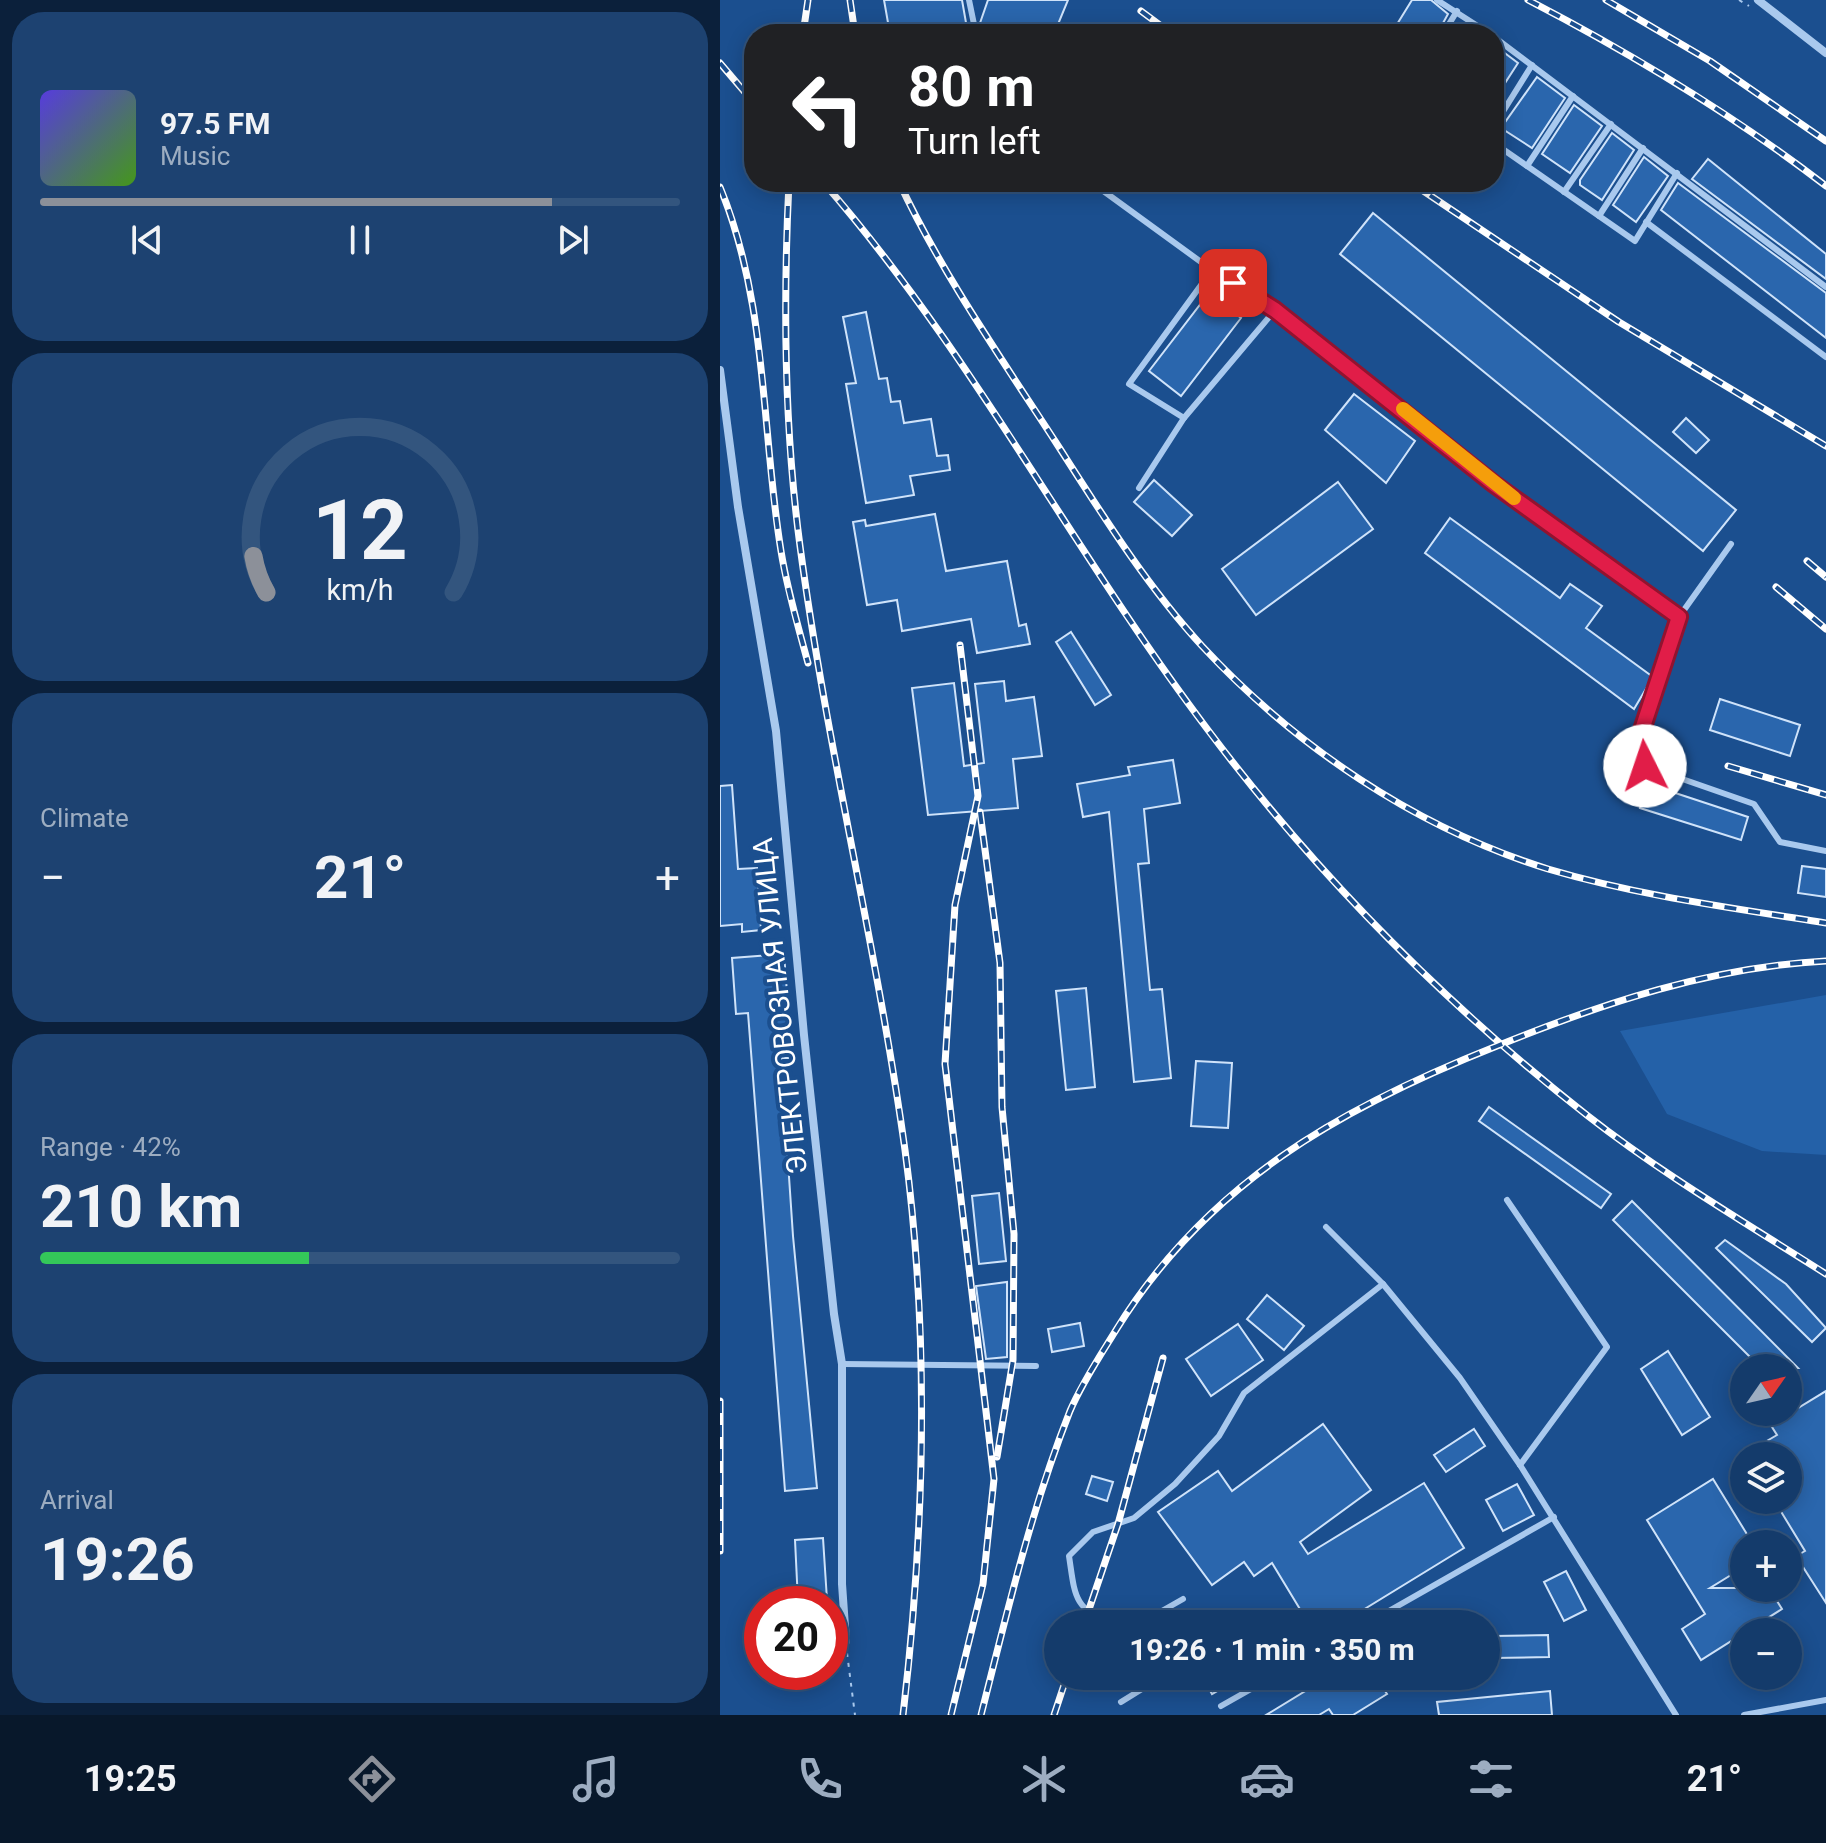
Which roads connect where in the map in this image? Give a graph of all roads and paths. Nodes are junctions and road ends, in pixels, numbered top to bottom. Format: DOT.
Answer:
graph roads {
  1 [pos="969,0"];
  2 [pos="1437,0"];
  3 [pos="1758,0"];
  4 [pos="1457,11"];
  5 [pos="974,24"];
  6 [pos="1449,24"];
  7 [pos="1475,24"];
  8 [pos="1504,45"];
  9 [pos="1826,53"];
  10 [pos="1532,65"];
  11 [pos="1573,96"];
  12 [pos="1504,110"];
  13 [pos="1611,124"];
  14 [pos="1643,148"];
  15 [pos="1504,150"];
  16 [pos="1527,166"];
  17 [pos="1677,173"];
  18 [pos="1105,192"];
  19 [pos="1564,192"];
  20 [pos="1599,216"];
  21 [pos="1646,222"];
  22 [pos="1212,270"];
  23 [pos="1826,287"];
  24 [pos="1275,310"];
  25 [pos="1826,357"];
  26 [pos="720,370"];
  27 [pos="1184,418"];
  28 [pos="1139,488"];
  29 [pos="1731,544"];
  30 [pos="1679,617"];
  31 [pos="1826,851"];
  32 [pos="1507,1200"];
  33 [pos="1326,1227"];
  34 [pos="1383,1284"];
  35 [pos="842,1364"];
  36 [pos="1036,1366"];
  37 [pos="1520,1465"];
  38 [pos="1554,1517"];
  39 [pos="842,1586"];
  40 [pos="1183,1599"];
  41 [pos="1085,1610"];
  42 [pos="1164,1610"];
  43 [pos="1391,1610"];
  44 [pos="848,1657"];
  45 [pos="1140,1690"];
  46 [pos="1249,1690"];
  47 [pos="1826,1700"];
  48 [pos="1121,1702"];
  49 [pos="1221,1706"];
  50 [pos="1677,1714"];
  51 [pos="855,1715"];
  52 [pos="1744,1715"];
  1 -- 5 [label="lane"];
  2 -- 4 [label="lane"];
  3 -- 9 [label="street"];
  4 -- 6 [label="lane"];
  4 -- 7 [label="lane"];
  8 -- 10 [label="lane"];
  10 -- 11 [label="lane"];
  10 -- 12 [label="lane"];
  11 -- 13 [label="lane"];
  11 -- 16 [label="lane"];
  13 -- 14 [label="lane"];
  13 -- 19 [label="lane"];
  14 -- 17 [label="lane"];
  14 -- 20 [label="lane"];
  15 -- 16 [label="lane"];
  16 -- 19 [label="lane"];
  17 -- 21 [label="lane"];
  17 -- 23 [label="lane"];
  18 -- 22 [label="lane"];
  19 -- 20 [label="lane"];
  20 -- 21 [label="lane"];
  21 -- 25 [label="lane"];
  22 -- 24 [label="lane"];
  22 -- 27 [label="lane"];
  24 -- 27 [label="lane"];
  24 -- 30 [label="lane"];
  26 -- 35 [label="street, ЭЛЕКТРОВОЗНАЯ УЛИЦА"];
  27 -- 28 [label="lane"];
  29 -- 30 [label="lane"];
  30 -- 31 [label="lane"];
  32 -- 37 [label="lane"];
  33 -- 34 [label="lane"];
  34 -- 37 [label="lane"];
  34 -- 41 [label="lane"];
  35 -- 36 [label="lane"];
  35 -- 39 [label="street, ЭЛЕКТРОВОЗНАЯ УЛИЦА"];
  37 -- 38 [label="lane"];
  38 -- 43 [label="lane"];
  38 -- 50 [label="lane"];
  40 -- 42 [label="lane"];
  44 -- 51 [label="path"];
  45 -- 48 [label="lane"];
  46 -- 49 [label="lane"];
  47 -- 52 [label="lane"];
}
